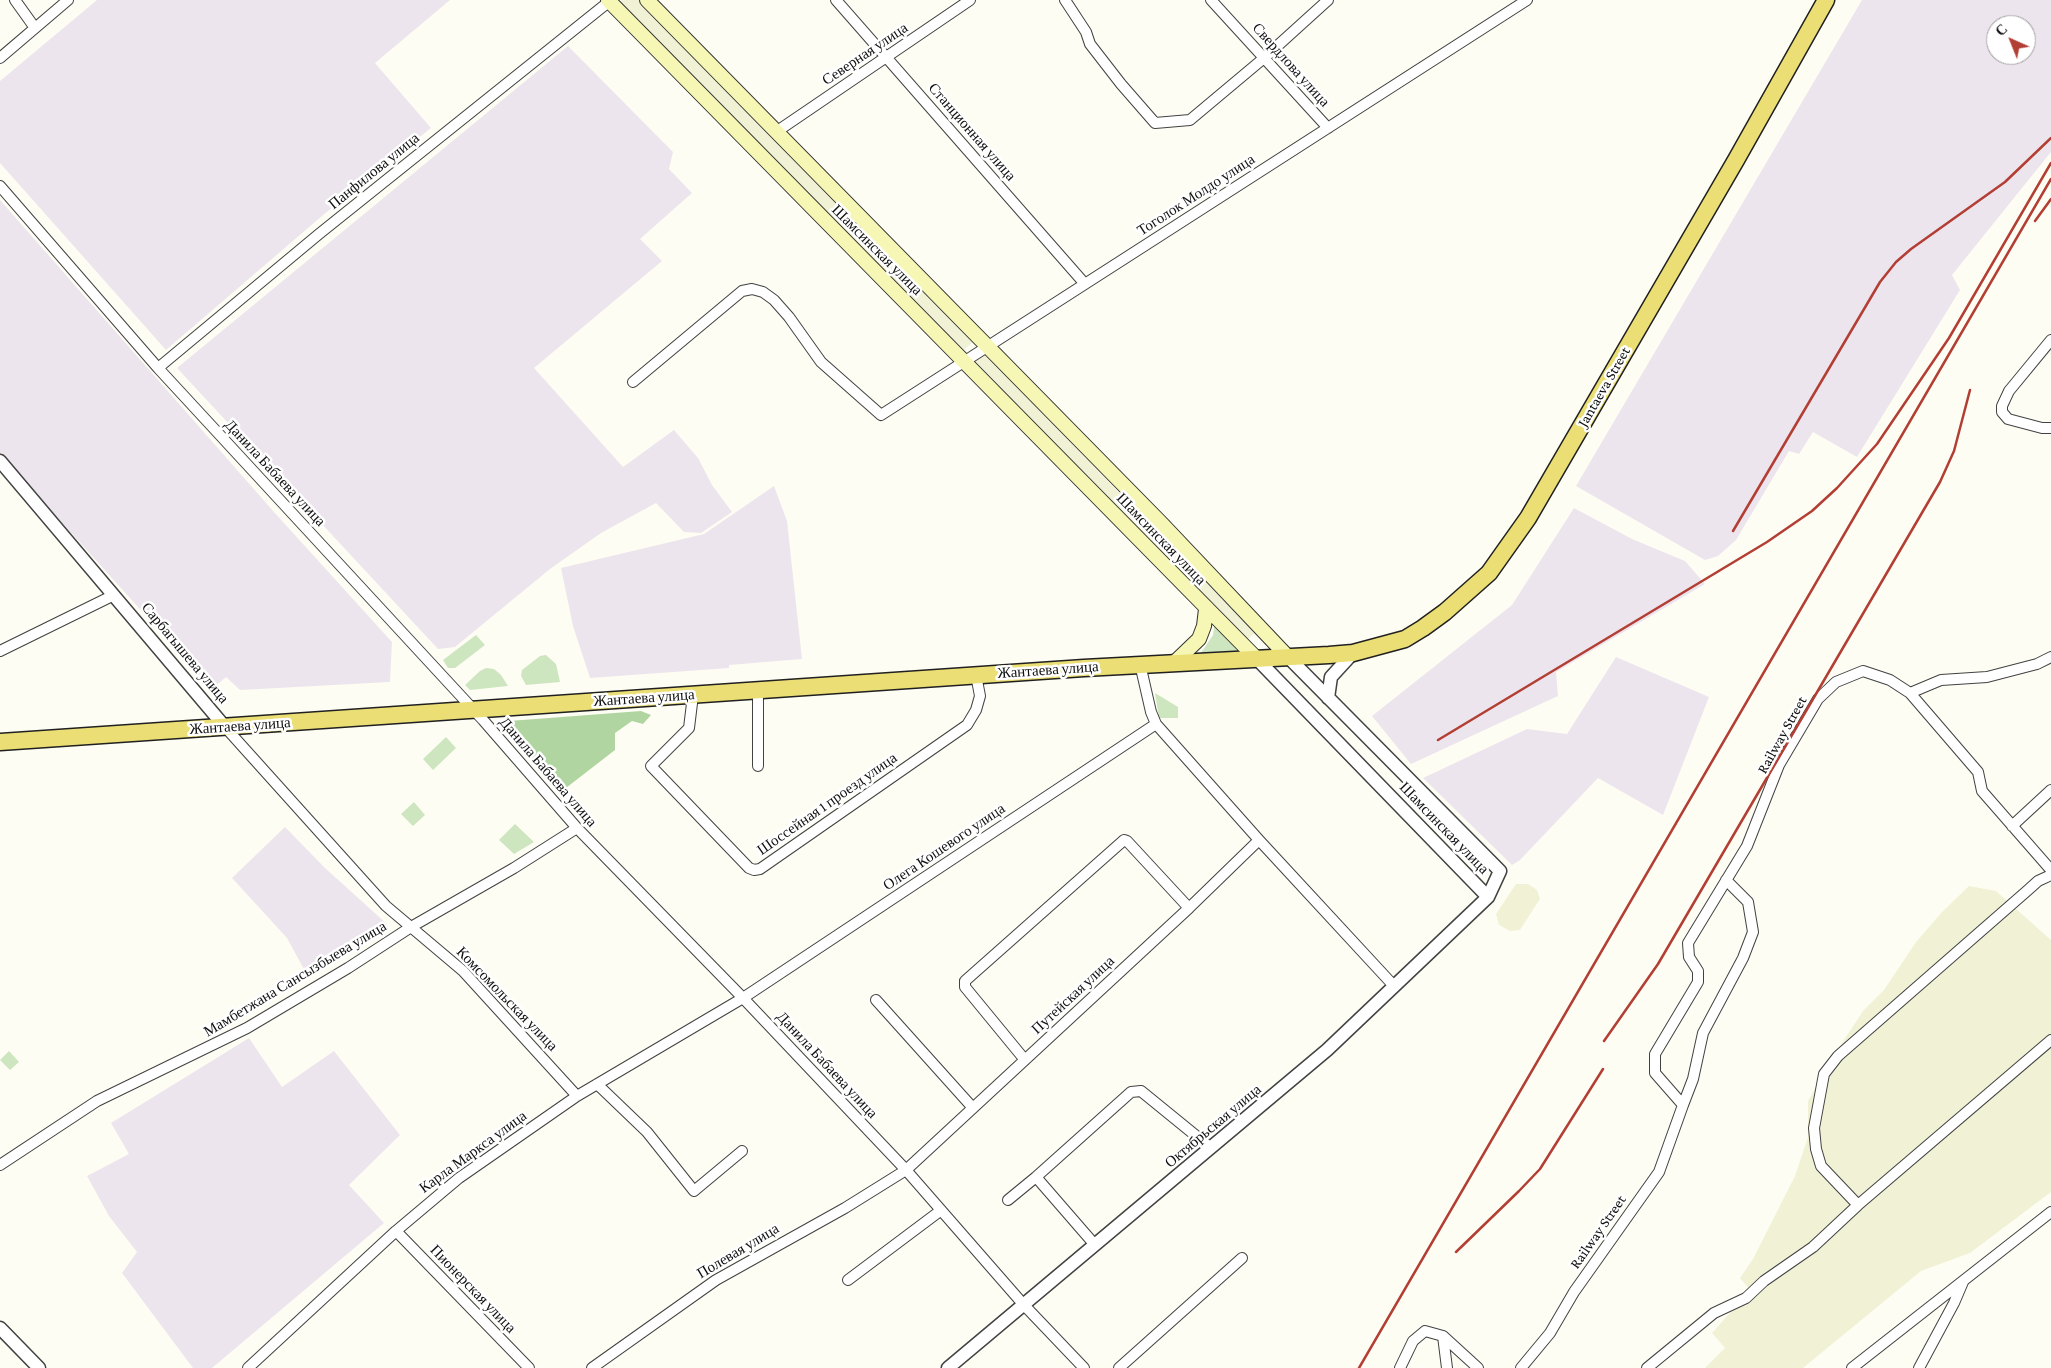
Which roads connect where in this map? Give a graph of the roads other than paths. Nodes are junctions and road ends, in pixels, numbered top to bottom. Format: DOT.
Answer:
graph roads {
  1 [pos="15,0"];
  2 [pos="68,0"];
  3 [pos="647,0"];
  4 [pos="836,0"];
  5 [pos="970,0"];
  6 [pos="1065,0"];
  7 [pos="1212,0"];
  8 [pos="1328,0"];
  9 [pos="1527,0"];
  10 [pos="1826,0"];
  11 [pos="610,1"];
  12 [pos="36,28"];
  13 [pos="886,57"];
  14 [pos="0,58"];
  15 [pos="1264,58"];
  16 [pos="1328,128"];
  17 [pos="776,132"];
  18 [pos="0,186"];
  19 [pos="1086,284"];
  20 [pos="2051,340"];
  21 [pos="987,347"];
  22 [pos="964,361"];
  23 [pos="158,368"];
  24 [pos="633,382"];
  25 [pos="2051,428"];
  26 [pos="0,461"];
  27 [pos="114,595"];
  28 [pos="1206,609"];
  29 [pos="0,651"];
  30 [pos="1353,653"];
  31 [pos="1288,657"];
  32 [pos="2051,657"];
  33 [pos="1257,659"];
  34 [pos="1175,662"];
  35 [pos="1140,664"];
  36 [pos="976,675"];
  37 [pos="758,690"];
  38 [pos="1910,693"];
  39 [pos="693,695"];
  40 [pos="1328,698"];
  41 [pos="472,710"];
  42 [pos="1156,724"];
  43 [pos="226,727"];
  44 [pos="0,742"];
  45 [pos="758,766"];
  46 [pos="2051,790"];
  47 [pos="2012,826"];
  48 [pos="577,828"];
  49 [pos="1258,840"];
  50 [pos="2051,870"];
  51 [pos="2051,875"];
  52 [pos="1726,880"];
  53 [pos="1488,897"];
  54 [pos="1189,908"];
  55 [pos="411,927"];
  56 [pos="1394,986"];
  57 [pos="746,996"];
  58 [pos="876,1000"];
  59 [pos="2051,1040"];
  60 [pos="1025,1060"];
  61 [pos="597,1084"];
  62 [pos="577,1096"];
  63 [pos="1683,1105"];
  64 [pos="973,1108"];
  65 [pos="1211,1148"];
  66 [pos="742,1151"];
  67 [pos="0,1166"];
  68 [pos="906,1170"];
  69 [pos="1036,1176"];
  70 [pos="1008,1200"];
  71 [pos="1858,1205"];
  72 [pos="940,1211"];
  73 [pos="2051,1212"];
  74 [pos="396,1231"];
  75 [pos="1095,1245"];
  76 [pos="1242,1258"];
  77 [pos="848,1280"];
  78 [pos="1964,1280"];
  79 [pos="1024,1304"];
  80 [pos="0,1328"];
  81 [pos="1443,1336"];
  82 [pos="39,1368"];
  83 [pos="248,1368"];
  84 [pos="529,1368"];
  85 [pos="592,1368"];
  86 [pos="948,1368"];
  87 [pos="1084,1368"];
  88 [pos="1119,1368"];
  89 [pos="1400,1368"];
  90 [pos="1447,1368"];
  91 [pos="1478,1368"];
  92 [pos="1521,1368"];
  93 [pos="1647,1368"];
  94 [pos="1852,1368"];
  95 [pos="1918,1368"];
  1 -- 12 [label="street"];
  2 -- 12 [label="street"];
  3 -- 17 [label="main road, Шамсинская улица"];
  4 -- 13 [label="street, Станционная улица"];
  5 -- 13 [label="street, Северная улица"];
  6 -- 15 [label="street"];
  7 -- 15 [label="street, Свердлова улица"];
  8 -- 15 [label="street"];
  9 -- 16 [label="street, Тоголок Молдо улица"];
  10 -- 30 [label="main road, Jantaeva Street"];
  11 -- 22 [label="main road, Шамсинская улица"];
  11 -- 23 [label="street, Панфилова улица"];
  12 -- 14 [label="street"];
  13 -- 17 [label="street, Северная улица"];
  13 -- 19 [label="street, Станционная улица"];
  15 -- 16 [label="street, Свердлова улица"];
  16 -- 19 [label="street, Тоголок Молдо улица"];
  17 -- 21 [label="main road, Шамсинская улица"];
  18 -- 23 [label="street, Данила Бабаева улица"];
  19 -- 21 [label="street, Тоголок Молдо улица"];
  20 -- 25 [label="street"];
  21 -- 22 [label="street, Тоголок Молдо улица"];
  21 -- 31 [label="main road, Шамсинская улица"];
  22 -- 24 [label="street, Тоголок Молдо улица"];
  22 -- 28 [label="main road, Шамсинская улица"];
  23 -- 41 [label="street, Данила Бабаева улица"];
  26 -- 27 [label="street, Сарбагышева улица"];
  27 -- 29 [label="street"];
  27 -- 43 [label="street, Сарбагышева улица"];
  28 -- 33 [label="main road, Шамсинская улица"];
  28 -- 34 [label="main road"];
  30 -- 31 [label="main road, Jantaeva Street"];
  30 -- 40 [label="street"];
  31 -- 33 [label="main road, Жантаева улица"];
  31 -- 40 [label="street, Шамсинская улица"];
  32 -- 38 [label="street"];
  33 -- 34 [label="main road, Жантаева улица"];
  33 -- 53 [label="street, Шамсинская улица"];
  34 -- 35 [label="main road, Жантаева улица"];
  35 -- 36 [label="main road, Жантаева улица"];
  35 -- 42 [label="street"];
  36 -- 37 [label="main road, Жантаева улица"];
  36 -- 39 [label="street, Шоссейная 1 проезд улица"];
  37 -- 39 [label="main road, Жантаева улица"];
  37 -- 45 [label="street"];
  38 -- 47 [label="street, Railway Street"];
  38 -- 52 [label="street, Railway Street"];
  39 -- 41 [label="main road, Жантаева улица"];
  40 -- 53 [label="street, Шамсинская улица"];
  41 -- 43 [label="main road, Жантаева улица"];
  41 -- 48 [label="street, Данила Бабаева улица"];
  42 -- 49 [label="street"];
  42 -- 57 [label="street, Олега Кошевого улица"];
  43 -- 44 [label="main road, Жантаева улица"];
  43 -- 55 [label="street, Сарбагышева улица"];
  46 -- 47 [label="street"];
  47 -- 50 [label="street, Railway Street"];
  48 -- 55 [label="street, Мамбетжана Сансызбыева улица"];
  48 -- 57 [label="street, Данила Бабаева улица"];
  49 -- 54 [label="street, Путейская улица"];
  49 -- 56 [label="street"];
  51 -- 71 [label="street"];
  52 -- 63 [label="street, Railway Street"];
  52 -- 63 [label="street, Railway Street"];
  53 -- 56 [label="street, Октябрьская улица"];
  54 -- 60 [label="street, Путейская улица"];
  54 -- 60 [label="street"];
  55 -- 62 [label="street, Комсомольская улица"];
  55 -- 67 [label="street, Мамбетжана Сансызбыева улица"];
  56 -- 65 [label="street, Октябрьская улица"];
  57 -- 61 [label="street, Карла Маркса улица"];
  57 -- 68 [label="street, Данила Бабаева улица"];
  58 -- 64 [label="street"];
  59 -- 71 [label="street"];
  60 -- 64 [label="street, Путейская улица"];
  61 -- 62 [label="street, Карла Маркса улица"];
  61 -- 66 [label="street"];
  62 -- 74 [label="street, Карла Маркса улица"];
  63 -- 92 [label="street, Railway Street"];
  64 -- 68 [label="street, Путейская улица"];
  65 -- 69 [label="street"];
  65 -- 75 [label="street, Октябрьская улица"];
  68 -- 72 [label="street, Данила Бабаева улица"];
  68 -- 85 [label="street, Полевая улица"];
  69 -- 70 [label="street"];
  69 -- 75 [label="street"];
  71 -- 93 [label="street"];
  72 -- 77 [label="street"];
  72 -- 79 [label="street, Данила Бабаева улица"];
  73 -- 78 [label="street"];
  74 -- 83 [label="street, Карла Маркса улица"];
  74 -- 84 [label="street, Пионерская улица"];
  75 -- 79 [label="street, Октябрьская улица"];
  76 -- 88 [label="street"];
  78 -- 94 [label="street"];
  78 -- 95 [label="street"];
  79 -- 86 [label="street, Октябрьская улица"];
  79 -- 87 [label="street, Данила Бабаева улица"];
  80 -- 82 [label="street"];
  81 -- 89 [label="street"];
  81 -- 90 [label="street"];
  81 -- 91 [label="street"];
}
